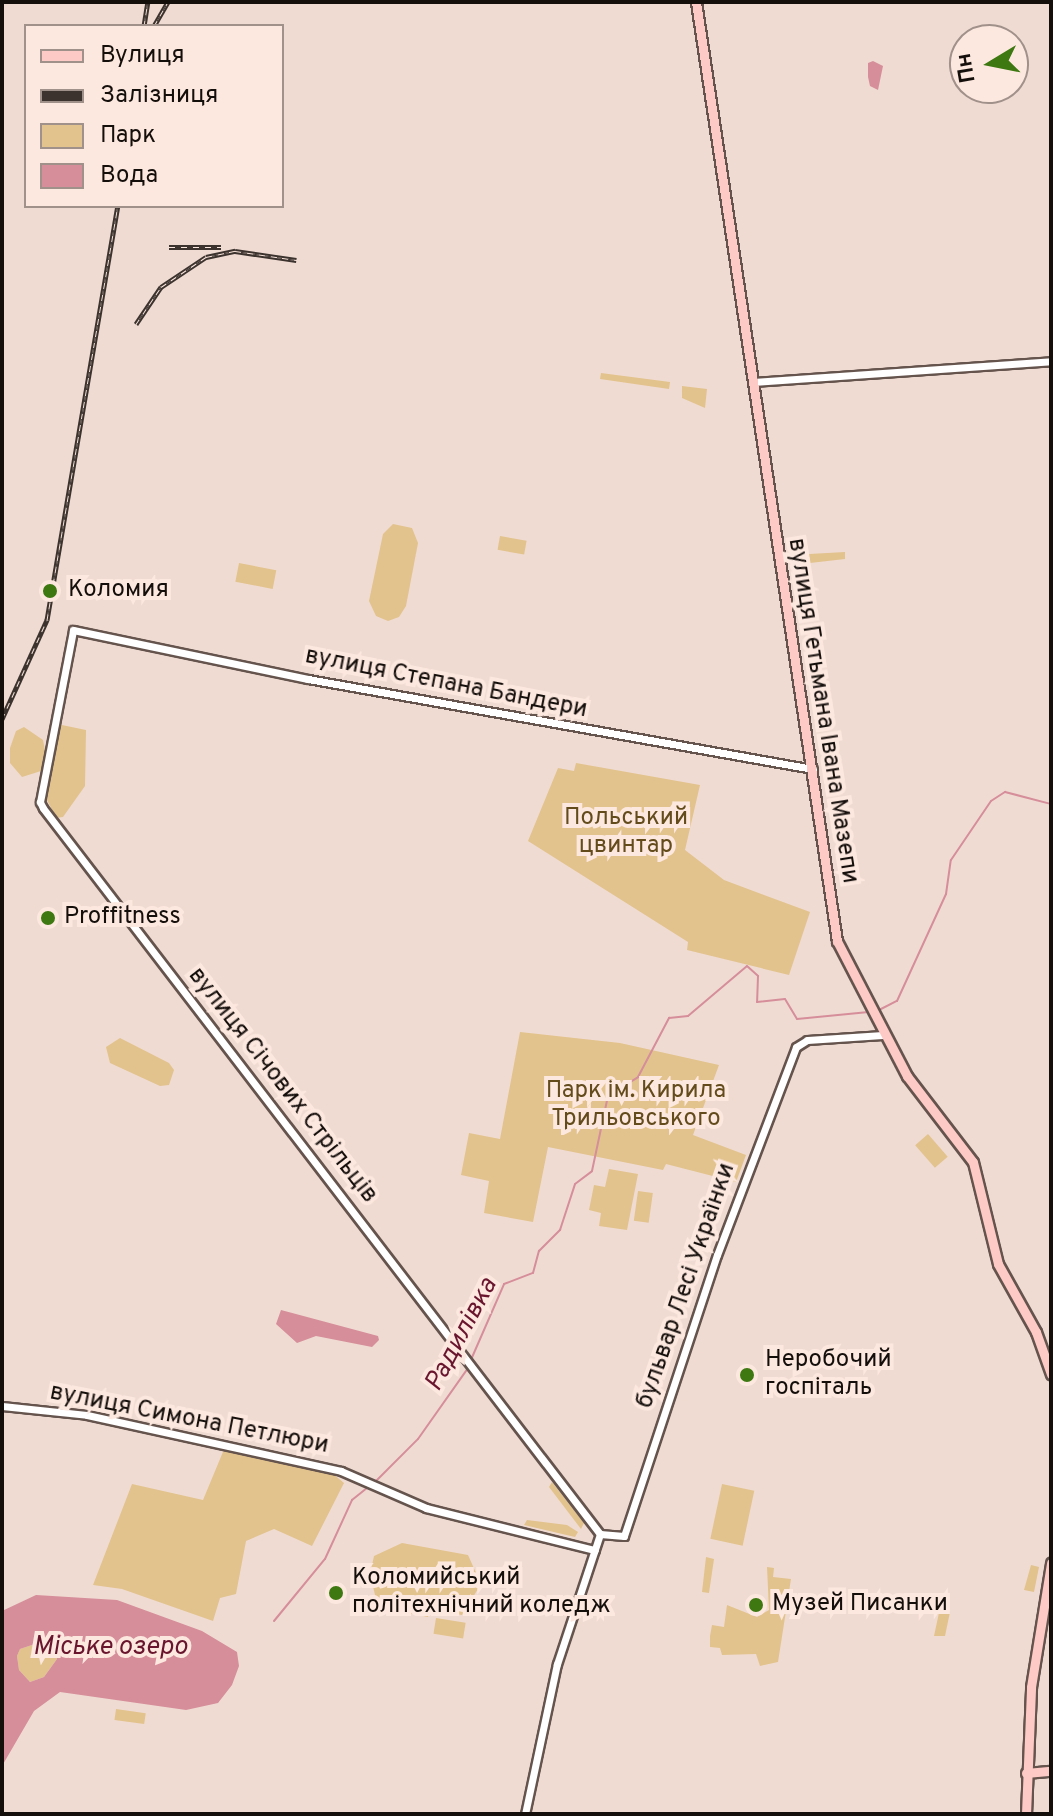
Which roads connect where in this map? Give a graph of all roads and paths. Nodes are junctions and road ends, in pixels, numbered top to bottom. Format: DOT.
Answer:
graph roads {
  1 [pos="696,2"];
  2 [pos="1051,361"];
  3 [pos="753,382"];
  4 [pos="73,630"];
  5 [pos="813,769"];
  6 [pos="883,1035"];
  7 [pos="1051,1374"];
  8 [pos="2,1406"];
  9 [pos="600,1534"];
  10 [pos="595,1550"];
  11 [pos="1051,1563"];
  12 [pos="1051,1771"];
  13 [pos="1026,1773"];
  14 [pos="525,1814"];
  15 [pos="1026,1814"];
  1 -- 3 [label="main road, вулиця Гетьмана Івана Мазепи"];
  2 -- 3 [label="street"];
  3 -- 5 [label="main road, вулиця Гетьмана Івана Мазепи"];
  4 -- 5 [label="street, вулиця Степана Бандери"];
  4 -- 9 [label="street, вулиця Січових Стрільців"];
  5 -- 6 [label="main road, вулиця Гетьмана Івана Мазепи"];
  6 -- 7 [label="main road, вулиця Гетьмана Івана Мазепи"];
  6 -- 9 [label="street, бульвар Лесі Українки"];
  8 -- 10 [label="street, вулиця Симона Петлюри"];
  9 -- 10 [label="street"];
  10 -- 14 [label="street"];
  11 -- 13 [label="main road"];
  12 -- 13 [label="main road"];
  13 -- 15 [label="main road"];
}
